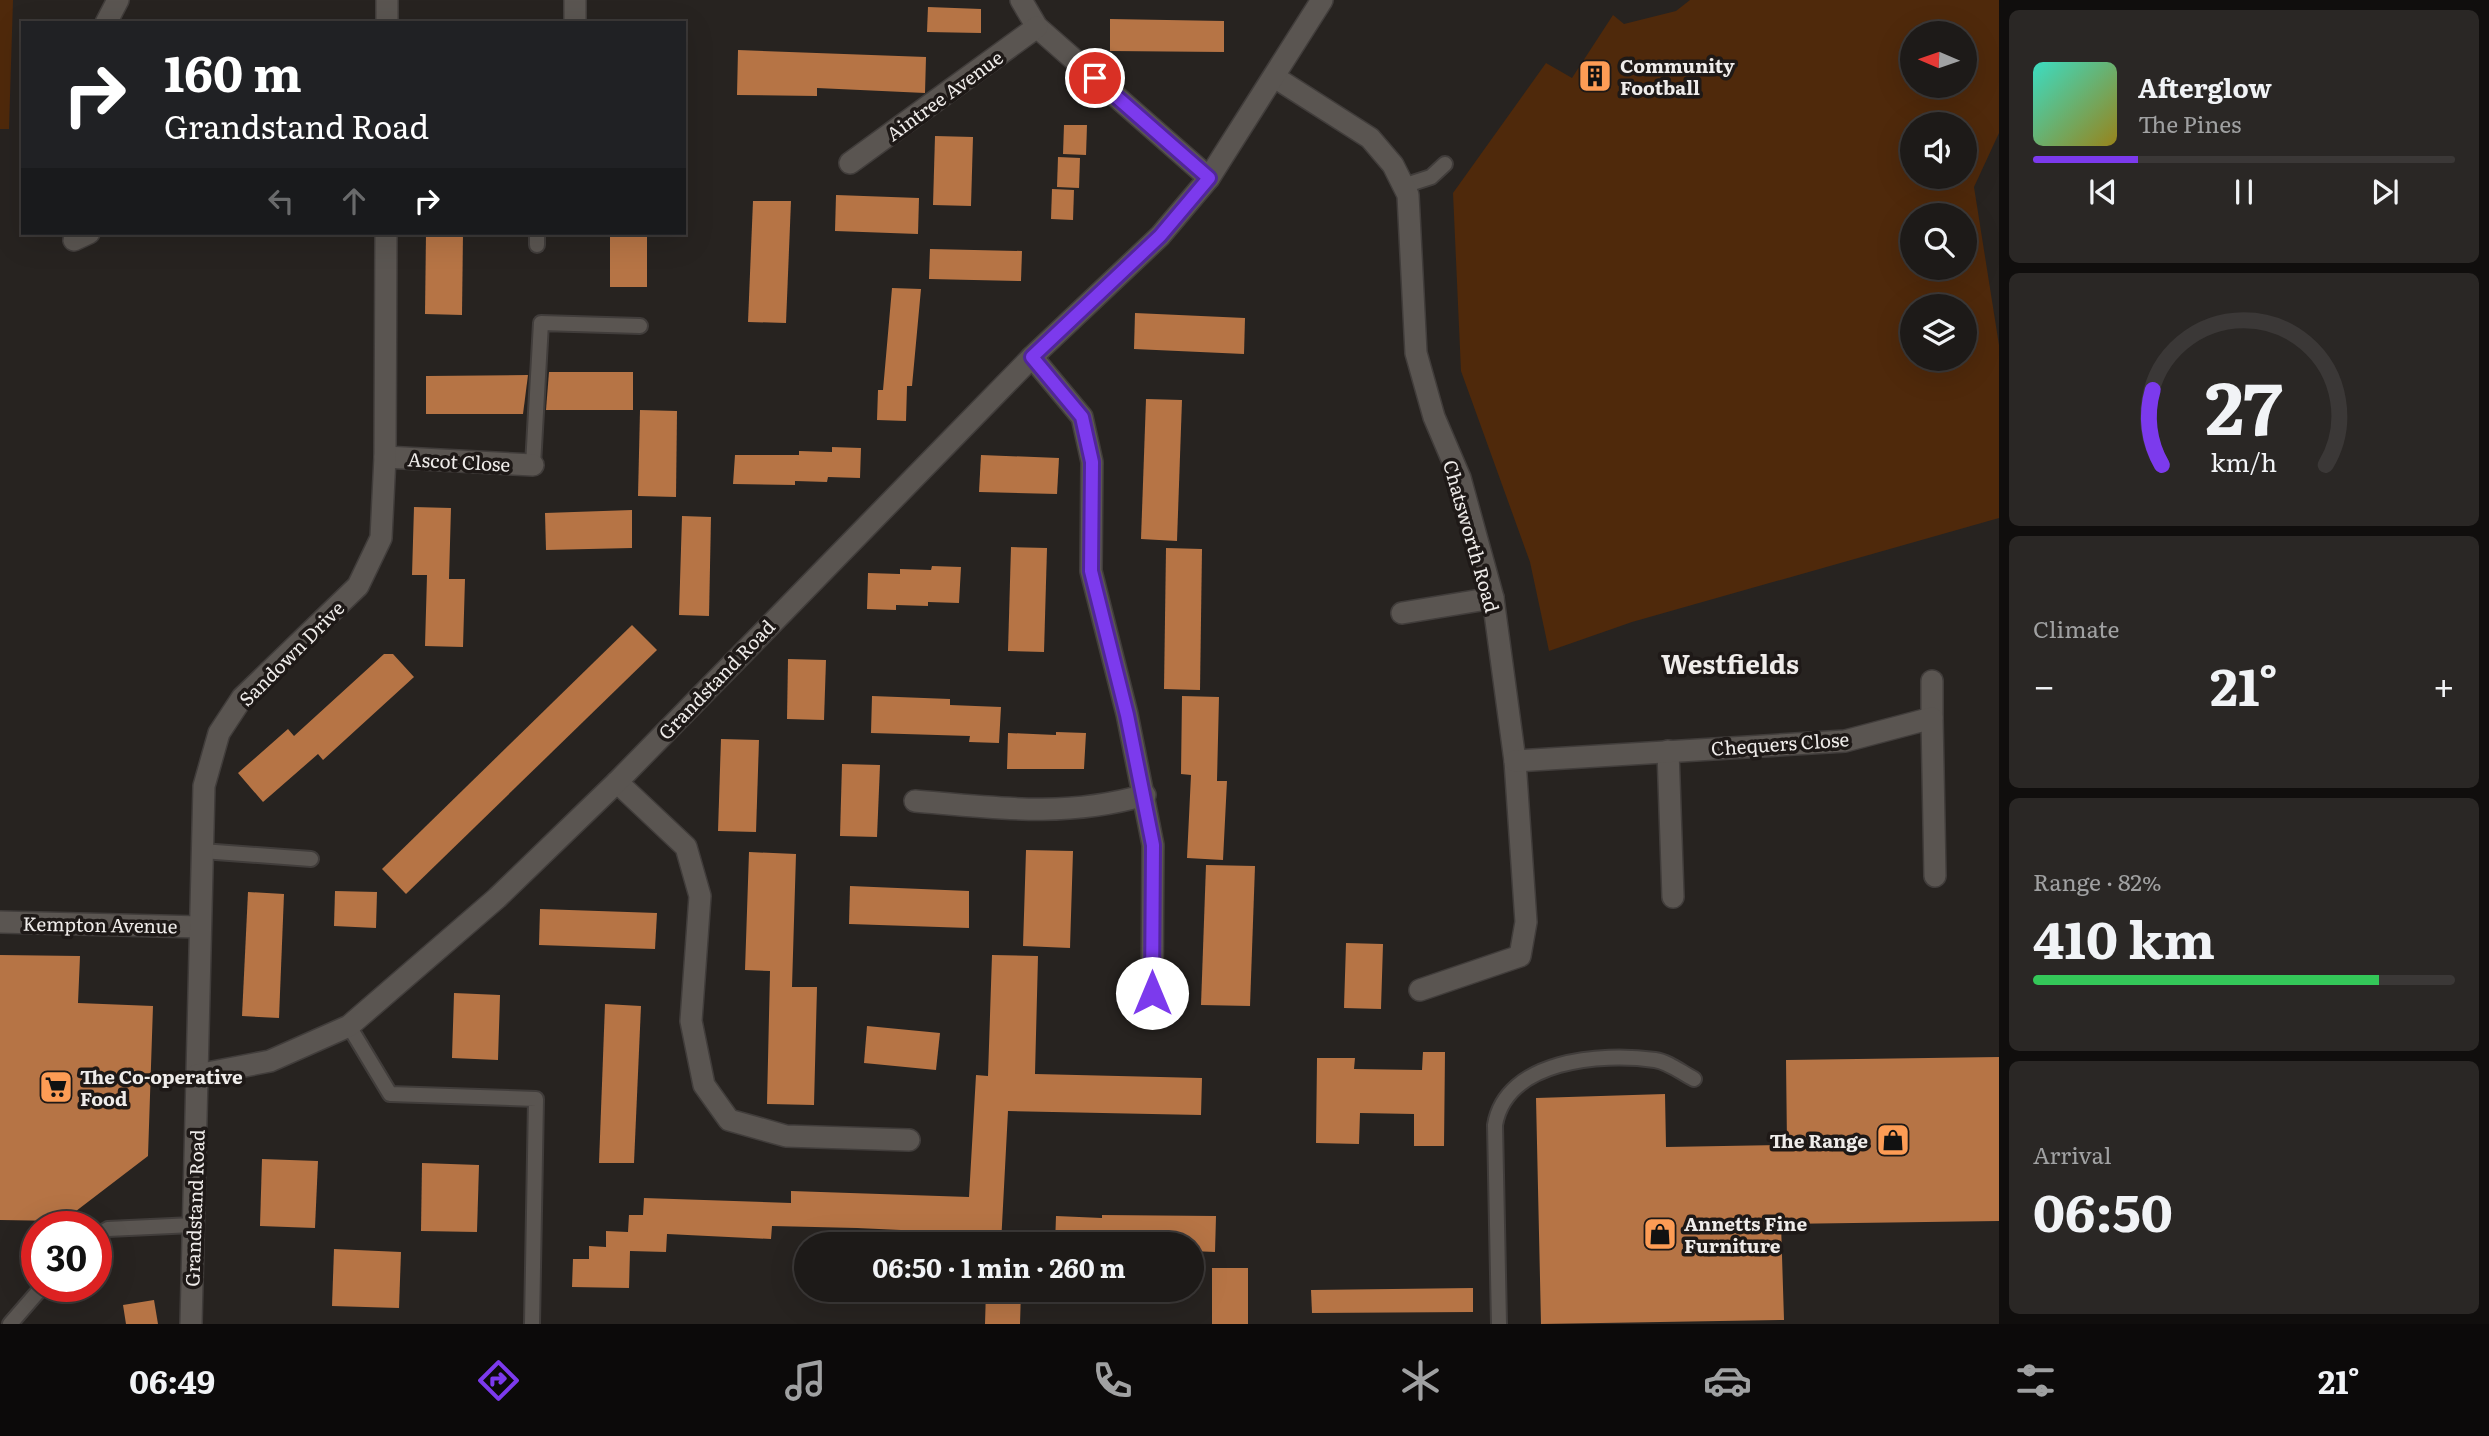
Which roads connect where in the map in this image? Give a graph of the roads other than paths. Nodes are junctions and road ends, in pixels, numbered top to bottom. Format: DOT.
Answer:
graph roads {
  1 [pos="118,0"];
  2 [pos="387,0"];
  3 [pos="575,0"];
  4 [pos="1021,0"];
  5 [pos="1322,0"];
  6 [pos="107,21"];
  7 [pos="387,21"];
  8 [pos="575,21"];
  9 [pos="1037,27"];
  10 [pos="1276,78"];
  11 [pos="850,163"];
  12 [pos="1445,164"];
  13 [pos="1209,178"];
  14 [pos="1404,186"];
  15 [pos="386,235"];
  16 [pos="640,326"];
  17 [pos="1032,357"];
  18 [pos="385,457"];
  19 [pos="533,465"];
  20 [pos="1493,598"];
  21 [pos="1402,613"];
  22 [pos="1932,681"];
  23 [pos="1932,718"];
  24 [pos="1668,751"];
  25 [pos="1515,761"];
  26 [pos="617,782"];
  27 [pos="1145,795"];
  28 [pos="915,801"];
  29 [pos="202,851"];
  30 [pos="311,859"];
  31 [pos="1936,876"];
  32 [pos="1673,897"];
  33 [pos="0,922"];
  34 [pos="200,927"];
  35 [pos="1420,990"];
  36 [pos="1152,993"];
  37 [pos="349,1026"];
  38 [pos="197,1075"];
  39 [pos="1694,1080"];
  40 [pos="909,1140"];
  41 [pos="193,1225"];
  42 [pos="112,1229"];
  43 [pos="29,1302"];
  44 [pos="10,1324"];
  45 [pos="191,1324"];
  46 [pos="532,1324"];
  47 [pos="1499,1324"];
  1 -- 6 [label="street"];
  2 -- 7 [label="street"];
  3 -- 8 [label="street"];
  4 -- 9 [label="street"];
  5 -- 10 [label="street, Grandstand Road"];
  9 -- 11 [label="street, Aintree Avenue"];
  9 -- 13 [label="street"];
  10 -- 13 [label="street, Grandstand Road"];
  10 -- 14 [label="street, Chatsworth Road"];
  12 -- 14 [label="lane"];
  13 -- 17 [label="street, Grandstand Road"];
  14 -- 20 [label="street, Chatsworth Road"];
  15 -- 18 [label="street, Sandown Drive"];
  16 -- 19 [label="lane"];
  17 -- 26 [label="street, Grandstand Road"];
  17 -- 27 [label="street"];
  18 -- 19 [label="street, Ascot Close"];
  18 -- 29 [label="street, Sandown Drive"];
  20 -- 21 [label="street"];
  20 -- 25 [label="street, Chatsworth Road"];
  22 -- 23 [label="street"];
  23 -- 24 [label="street, Chequers Close"];
  23 -- 31 [label="street"];
  24 -- 25 [label="street, Chequers Close"];
  24 -- 32 [label="street"];
  25 -- 35 [label="street, Chatsworth Road"];
  26 -- 37 [label="street, Grandstand Road"];
  26 -- 40 [label="street"];
  27 -- 28 [label="street"];
  27 -- 36 [label="street"];
  29 -- 30 [label="lane"];
  29 -- 34 [label="street, Sandown Drive"];
  33 -- 34 [label="street, Kempton Avenue"];
  34 -- 38 [label="street, Sandown Drive"];
  37 -- 38 [label="street, Grandstand Road"];
  37 -- 46 [label="lane"];
  38 -- 41 [label="street, Grandstand Road"];
  39 -- 47 [label="lane"];
  41 -- 42 [label="lane"];
  41 -- 45 [label="street, Grandstand Road"];
  43 -- 44 [label="lane"];
}
